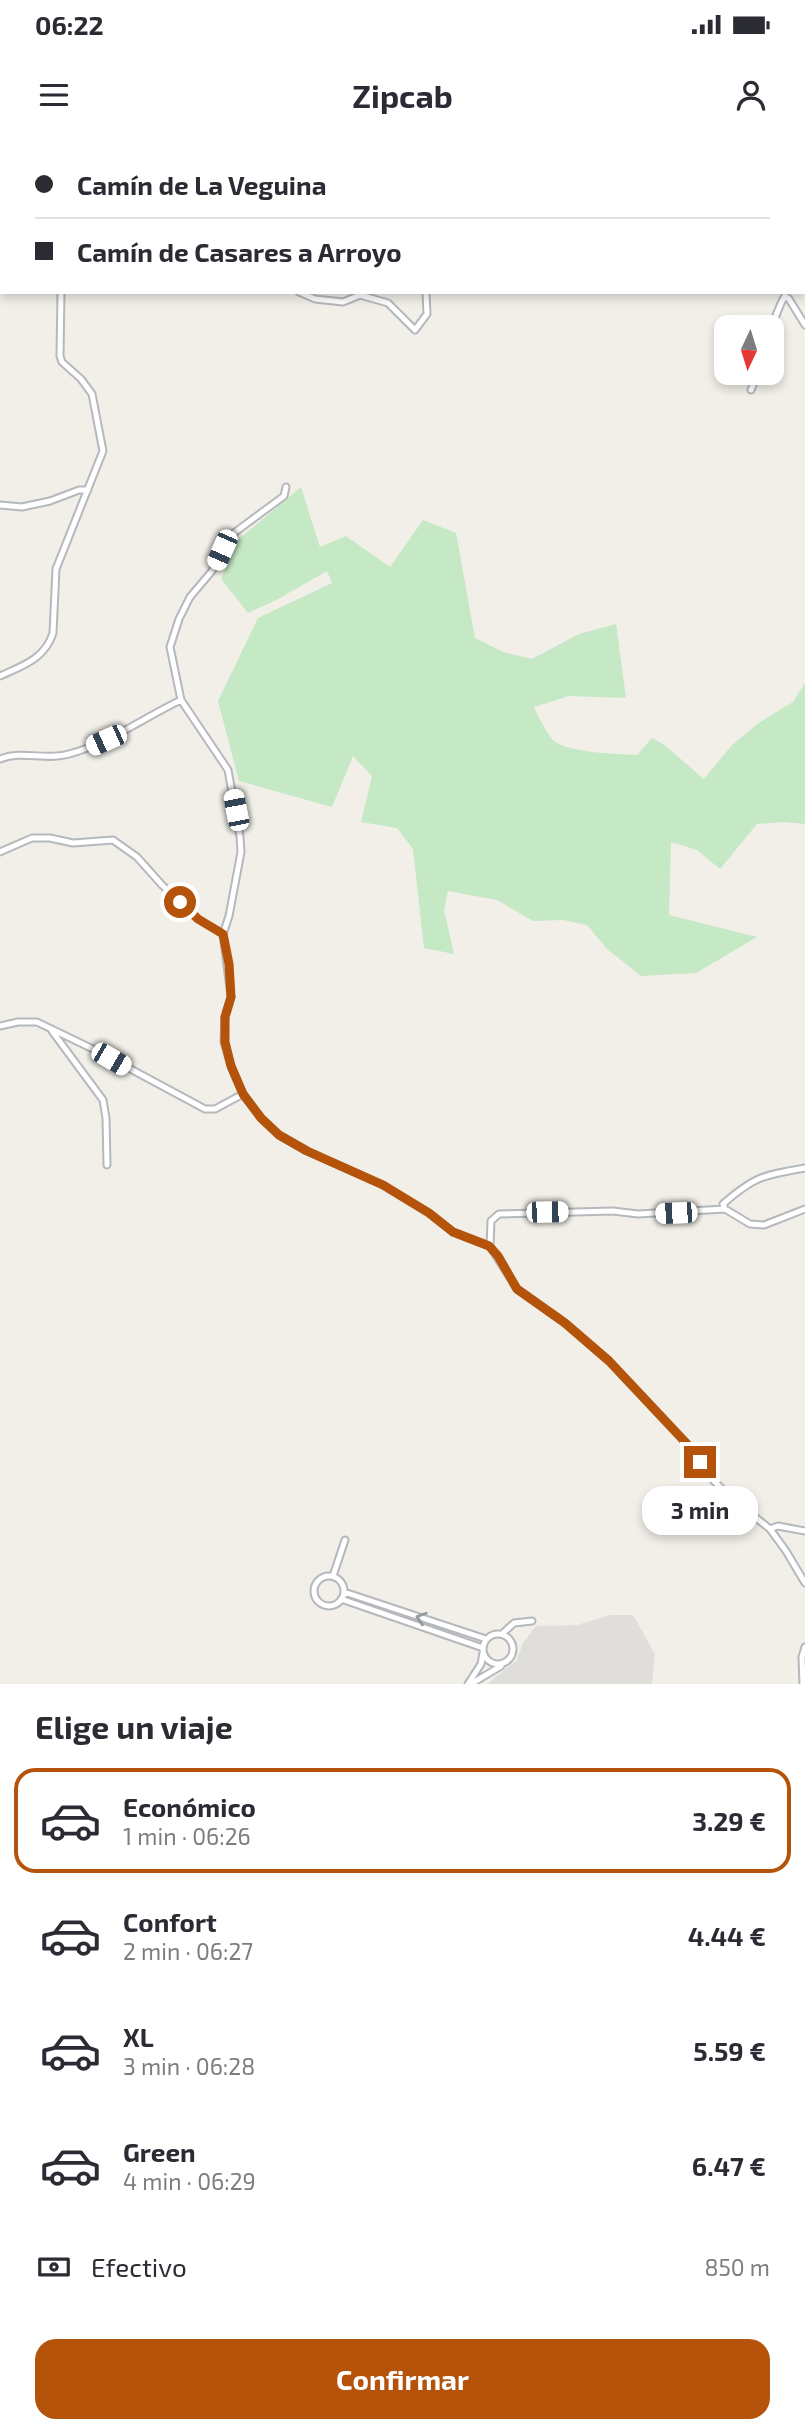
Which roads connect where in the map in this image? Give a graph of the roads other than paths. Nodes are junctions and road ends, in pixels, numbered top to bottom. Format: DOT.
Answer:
graph roads {
  1 [pos="61,294"];
  2 [pos="304,294"];
  3 [pos="426,294"];
  4 [pos="778,315"];
  5 [pos="805,325"];
  6 [pos="753,385"];
  7 [pos="751,390"];
  8 [pos="286,487"];
  9 [pos="88,489"];
  10 [pos="0,505"];
  11 [pos="0,676"];
  12 [pos="181,700"];
  13 [pos="0,759"];
  14 [pos="0,852"];
  15 [pos="223,934"];
  16 [pos="0,1026"];
  17 [pos="51,1029"];
  18 [pos="243,1094"];
  19 [pos="107,1165"];
  20 [pos="805,1168"];
  21 [pos="725,1209"];
  22 [pos="805,1209"];
  23 [pos="489,1246"];
  24 [pos="770,1529"];
  25 [pos="805,1531"];
  26 [pos="345,1540"];
  27 [pos="333,1576"];
  28 [pos="805,1583"];
  29 [pos="344,1592"];
  30 [pos="341,1600"];
  31 [pos="532,1621"];
  32 [pos="502,1634"];
  33 [pos="486,1639"];
  34 [pos="805,1647"];
  35 [pos="483,1650"];
  36 [pos="505,1664"];
  37 [pos="469,1684"];
  38 [pos="803,1684"];
  1 -- 9 [label="street"];
  2 -- 3 [label="street"];
  4 -- 5 [label="street"];
  6 -- 7 [label="street"];
  8 -- 12 [label="street"];
  9 -- 10 [label="street"];
  9 -- 11 [label="street"];
  12 -- 13 [label="street"];
  12 -- 15 [label="street"];
  14 -- 15 [label="street"];
  15 -- 18 [label="street"];
  16 -- 17 [label="street"];
  17 -- 18 [label="street"];
  17 -- 19 [label="street"];
  18 -- 23 [label="street"];
  20 -- 21 [label="street"];
  21 -- 22 [label="street"];
  21 -- 23 [label="street"];
  23 -- 24 [label="street"];
  24 -- 25 [label="street"];
  24 -- 28 [label="street"];
  26 -- 27 [label="street"];
  27 -- 29 [label="street"];
  27 -- 30 [label="street"];
  29 -- 30 [label="street"];
  33 -- 29 [label="street, one-way"];
  30 -- 35 [label="street"];
  31 -- 32 [label="street"];
  32 -- 33 [label="street"];
  32 -- 36 [label="street"];
  33 -- 35 [label="street"];
  34 -- 38 [label="street"];
  35 -- 36 [label="street"];
  35 -- 37 [label="street"];
  36 -- 37 [label="street"];
}
